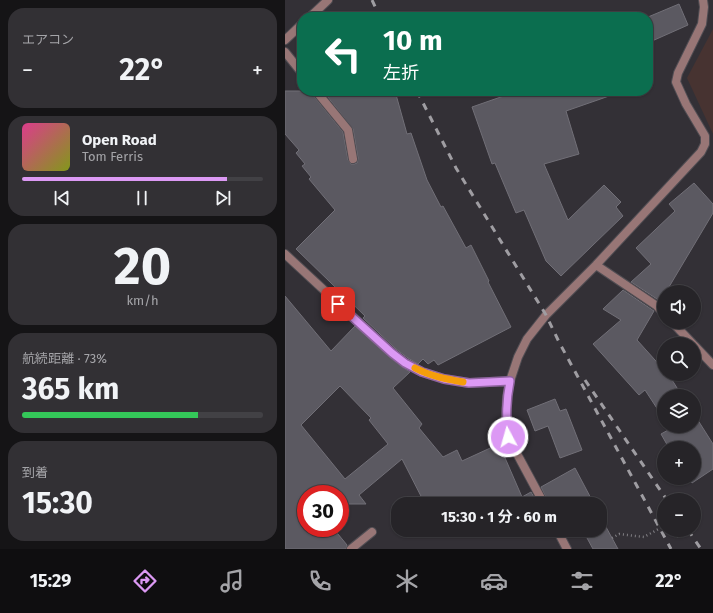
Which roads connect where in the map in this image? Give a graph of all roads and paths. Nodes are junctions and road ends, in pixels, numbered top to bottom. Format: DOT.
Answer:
graph roads {
  1 [pos="328,0"];
  2 [pos="703,0"];
  3 [pos="315,12"];
  4 [pos="297,29"];
  5 [pos="285,40"];
  6 [pos="285,52"];
  7 [pos="297,67"];
  8 [pos="321,96"];
  9 [pos="353,159"];
  10 [pos="285,254"];
  11 [pos="596,265"];
  12 [pos="657,306"];
  13 [pos="678,329"];
  14 [pos="686,337"];
  15 [pos="701,353"];
  16 [pos="713,365"];
  17 [pos="510,381"];
  18 [pos="540,497"];
  19 [pos="657,530"];
  20 [pos="372,532"];
  21 [pos="561,537"];
  22 [pos="612,538"];
  23 [pos="351,549"];
  24 [pos="567,549"];
  1 -- 3 [label="street"];
  2 -- 11 [label="street"];
  4 -- 5 [label="street"];
  6 -- 7 [label="street"];
  8 -- 9 [label="street"];
  10 -- 17 [label="street"];
  11 -- 12 [label="street"];
  11 -- 17 [label="street"];
  13 -- 14 [label="street"];
  15 -- 16 [label="street"];
  17 -- 18 [label="street"];
  19 -- 22 [label="path"];
  20 -- 23 [label="street"];
  21 -- 24 [label="street"];
}
